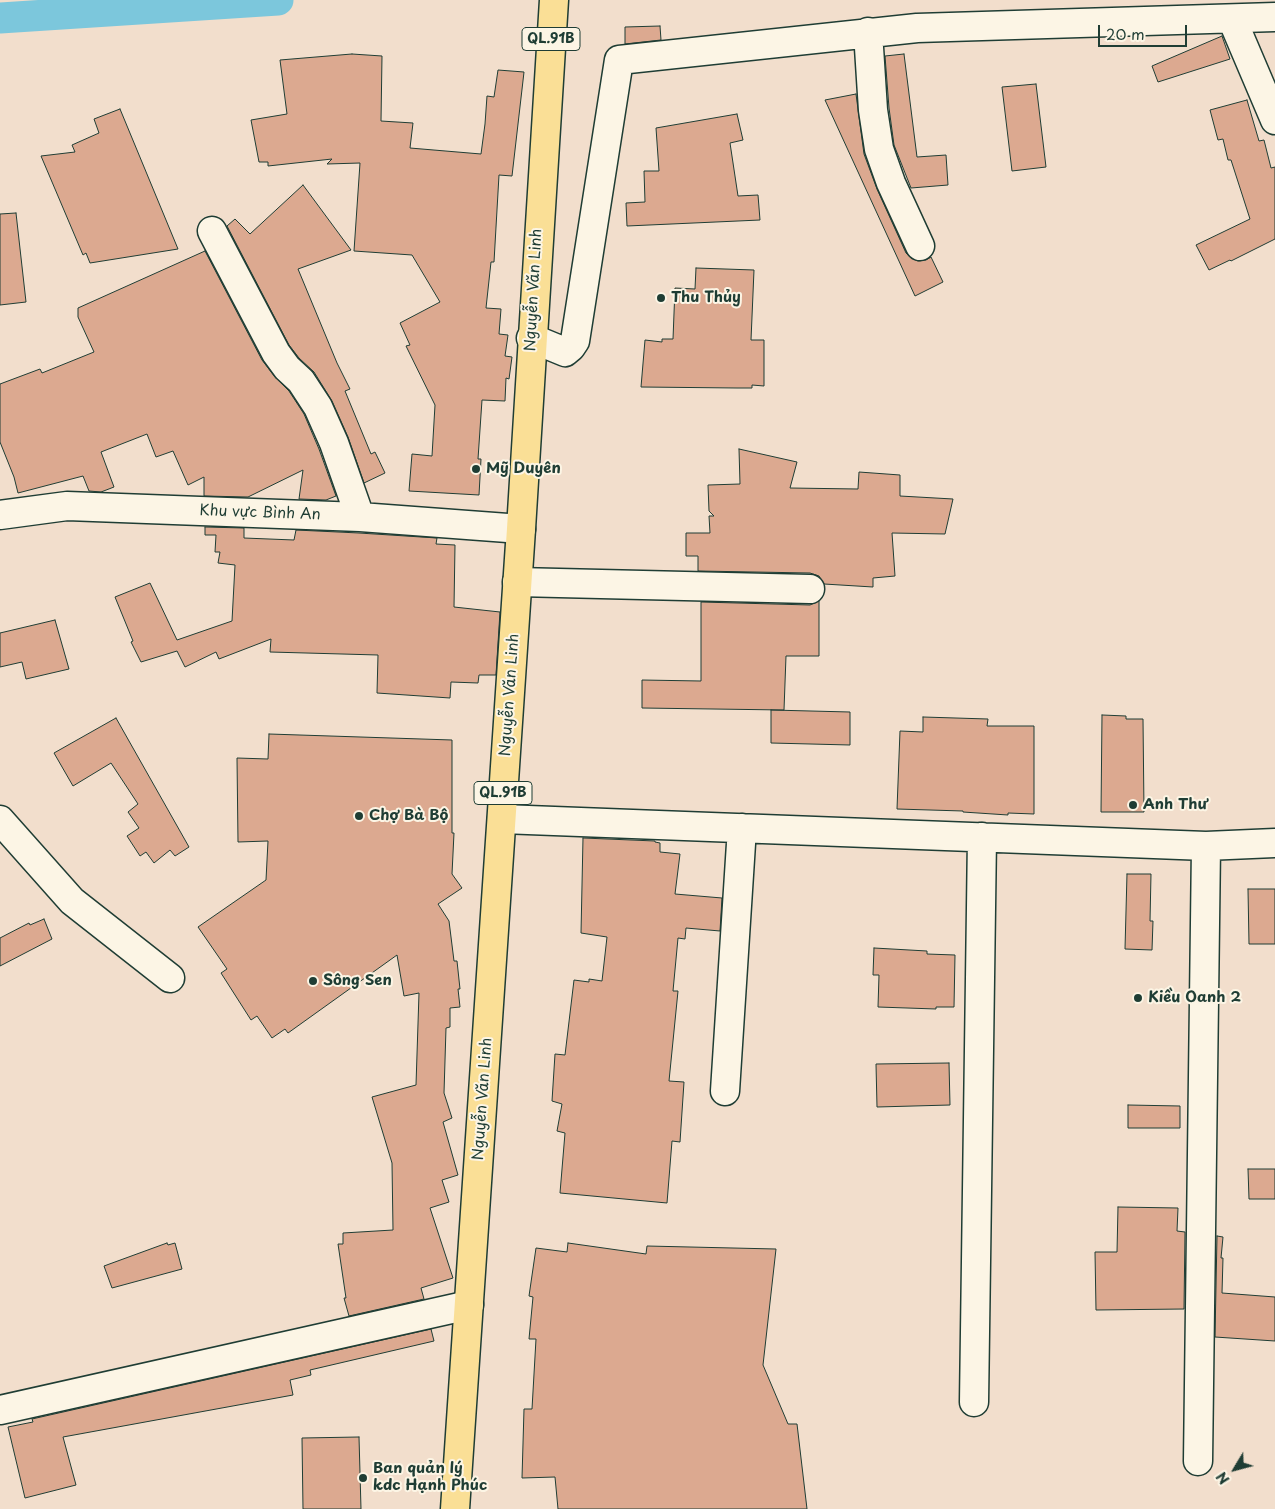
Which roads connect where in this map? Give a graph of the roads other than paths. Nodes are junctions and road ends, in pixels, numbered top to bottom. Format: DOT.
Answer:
graph roads {
  1 [pos="554,0"];
  2 [pos="1275,17"];
  3 [pos="1232,19"];
  4 [pos="868,32"];
  5 [pos="1275,120"];
  6 [pos="212,231"];
  7 [pos="920,246"];
  8 [pos="532,338"];
  9 [pos="0,515"];
  10 [pos="360,517"];
  11 [pos="521,530"];
  12 [pos="517,582"];
  13 [pos="810,589"];
  14 [pos="502,819"];
  15 [pos="0,820"];
  16 [pos="742,828"];
  17 [pos="982,837"];
  18 [pos="1275,843"];
  19 [pos="1206,846"];
  20 [pos="170,978"];
  21 [pos="725,1091"];
  22 [pos="469,1305"];
  23 [pos="974,1402"];
  24 [pos="0,1410"];
  25 [pos="1198,1461"];
  26 [pos="455,1509"];
  1 -- 8 [label="highway, Nguyễn Văn Linh / QL.91B"];
  2 -- 3 [label="street"];
  3 -- 4 [label="street"];
  3 -- 5 [label="street"];
  4 -- 7 [label="street"];
  4 -- 8 [label="street"];
  6 -- 10 [label="street"];
  8 -- 11 [label="highway, Nguyễn Văn Linh / QL.91B"];
  9 -- 10 [label="street, Khu vực Bình An"];
  10 -- 11 [label="street, Khu vực Bình An"];
  11 -- 12 [label="highway, Nguyễn Văn Linh / QL.91B"];
  12 -- 13 [label="street"];
  12 -- 14 [label="highway, Nguyễn Văn Linh / QL.91B"];
  14 -- 16 [label="street"];
  14 -- 22 [label="highway, Nguyễn Văn Linh / QL.91B"];
  15 -- 20 [label="street"];
  16 -- 17 [label="street"];
  16 -- 21 [label="street"];
  17 -- 19 [label="street"];
  17 -- 23 [label="street"];
  18 -- 19 [label="street"];
  19 -- 25 [label="street"];
  22 -- 24 [label="street"];
  22 -- 26 [label="highway, Nguyễn Văn Linh / QL.91B"];
}
